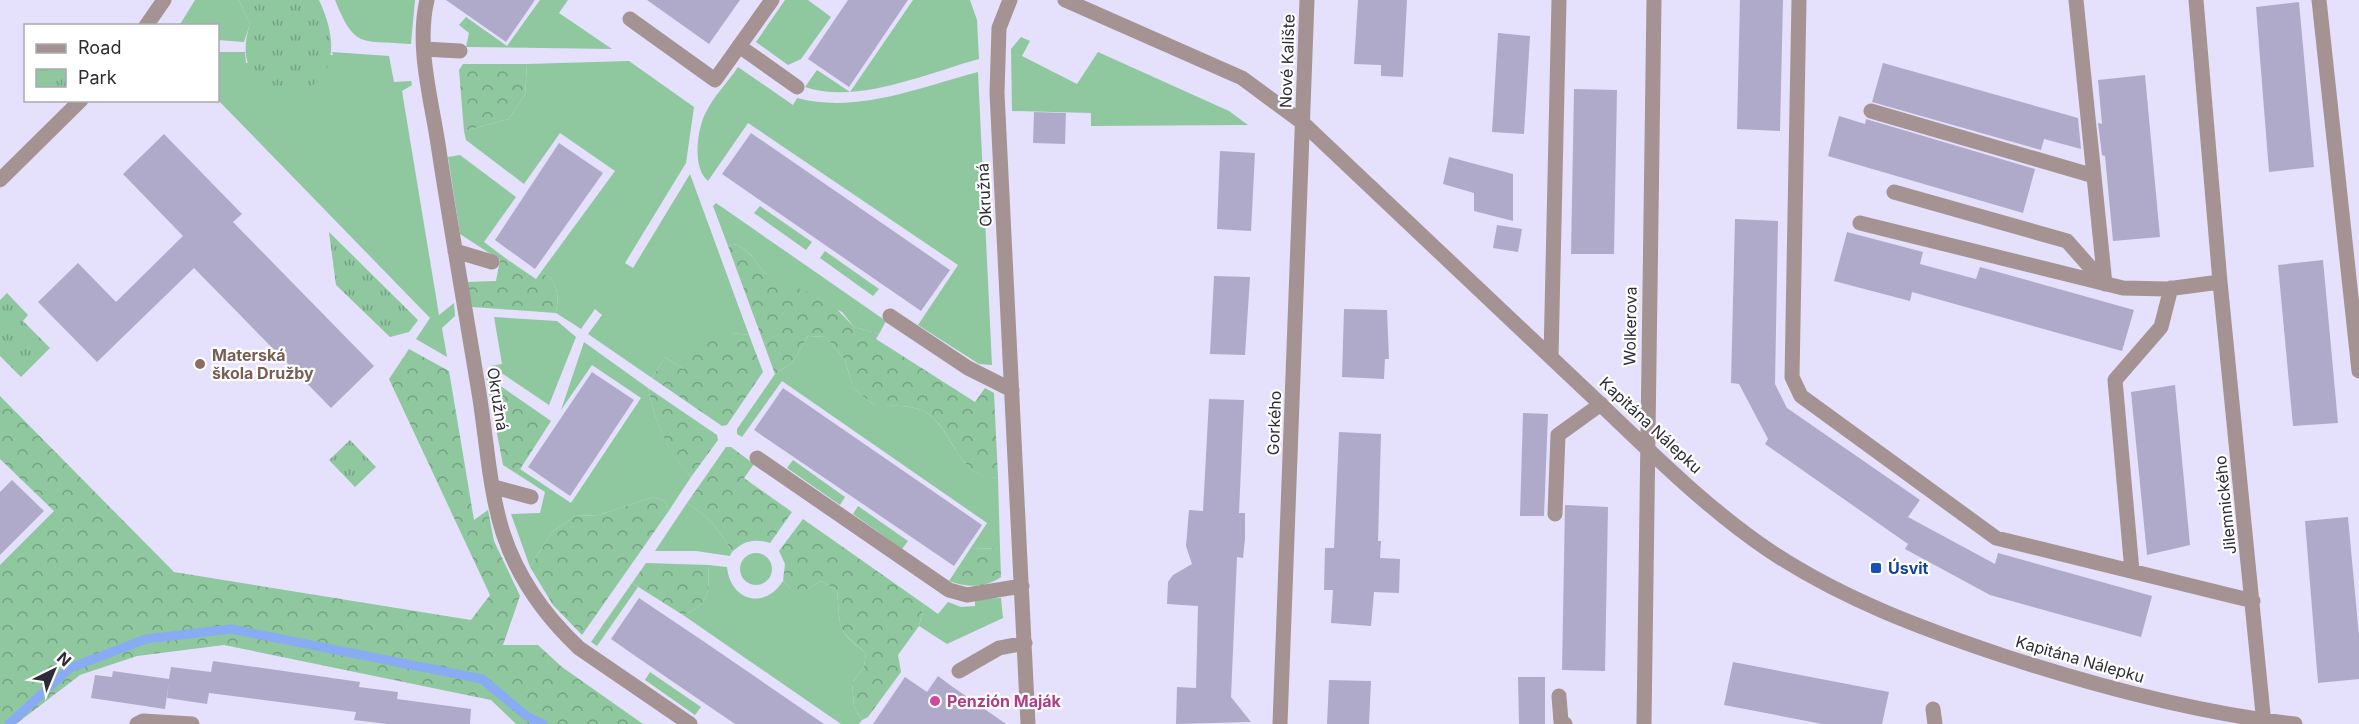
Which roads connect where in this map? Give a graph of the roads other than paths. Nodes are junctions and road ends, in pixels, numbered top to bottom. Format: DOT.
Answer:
graph roads {
  1 [pos="165,0"];
  2 [pos="427,0"];
  3 [pos="772,0"];
  4 [pos="1010,0"];
  5 [pos="1065,0"];
  6 [pos="1307,0"];
  7 [pos="1559,0"];
  8 [pos="1654,0"];
  9 [pos="1799,0"];
  10 [pos="2076,0"];
  11 [pos="2196,0"];
  12 [pos="2319,0"];
  13 [pos="630,19"];
  14 [pos="147,24"];
  15 [pos="739,46"];
  16 [pos="424,50"];
  17 [pos="460,51"];
  18 [pos="797,87"];
  19 [pos="79,102"];
  20 [pos="1872,111"];
  21 [pos="1303,123"];
  22 [pos="2094,176"];
  23 [pos="0,180"];
  24 [pos="1894,192"];
  25 [pos="1860,223"];
  26 [pos="455,251"];
  27 [pos="492,262"];
  28 [pos="2220,282"];
  29 [pos="2105,284"];
  30 [pos="2171,288"];
  31 [pos="890,316"];
  32 [pos="2357,325"];
  33 [pos="1551,357"];
  34 [pos="2359,371"];
  35 [pos="1012,390"];
  36 [pos="1600,404"];
  37 [pos="1646,447"];
  38 [pos="757,458"];
  39 [pos="494,488"];
  40 [pos="531,497"];
  41 [pos="1556,514"];
  42 [pos="2132,571"];
  43 [pos="1022,586"];
  44 [pos="2253,601"];
  45 [pos="1025,644"];
  46 [pos="959,671"];
  47 [pos="1558,696"];
  48 [pos="2264,722"];
  49 [pos="137,724"];
  50 [pos="192,724"];
  51 [pos="690,724"];
  52 [pos="1028,724"];
  53 [pos="1280,724"];
  54 [pos="1565,724"];
  55 [pos="1644,724"];
  56 [pos="2295,724"];
  1 -- 14 [label="street"];
  2 -- 16 [label="street, Okružná"];
  3 -- 15 [label="street"];
  4 -- 35 [label="street, Okružná"];
  5 -- 21 [label="street, Kapitána Nálepku"];
  6 -- 21 [label="street, Nové Kalište"];
  7 -- 33 [label="street"];
  8 -- 37 [label="street, Wolkerova"];
  9 -- 42 [label="street"];
  10 -- 22 [label="street"];
  11 -- 28 [label="street, Jilemnického"];
  12 -- 32 [label="street"];
  13 -- 15 [label="street"];
  15 -- 18 [label="street"];
  16 -- 17 [label="street"];
  16 -- 26 [label="street, Okružná"];
  19 -- 23 [label="street"];
  20 -- 22 [label="street"];
  21 -- 33 [label="street, Kapitána Nálepku"];
  21 -- 53 [label="street, Gorkého"];
  22 -- 29 [label="street"];
  24 -- 29 [label="street"];
  25 -- 29 [label="street"];
  26 -- 27 [label="street"];
  26 -- 39 [label="street, Okružná"];
  28 -- 30 [label="street"];
  28 -- 44 [label="street, Jilemnického"];
  29 -- 30 [label="street"];
  30 -- 42 [label="street"];
  31 -- 35 [label="street"];
  32 -- 34 [label="street"];
  33 -- 36 [label="street, Kapitána Nálepku"];
  35 -- 43 [label="street, Okružná"];
  36 -- 37 [label="street, Kapitána Nálepku"];
  36 -- 41 [label="street"];
  37 -- 48 [label="street, Kapitána Nálepku"];
  37 -- 55 [label="street, Wolkerova"];
  38 -- 43 [label="street"];
  39 -- 40 [label="street"];
  39 -- 51 [label="street, Okružná"];
  42 -- 44 [label="street"];
  43 -- 45 [label="street, Okružná"];
  44 -- 48 [label="street, Jilemnického"];
  45 -- 46 [label="street"];
  45 -- 52 [label="street, Okružná"];
  47 -- 54 [label="street"];
  48 -- 56 [label="street, Kapitána Nálepku"];
  49 -- 50 [label="street"];
}
